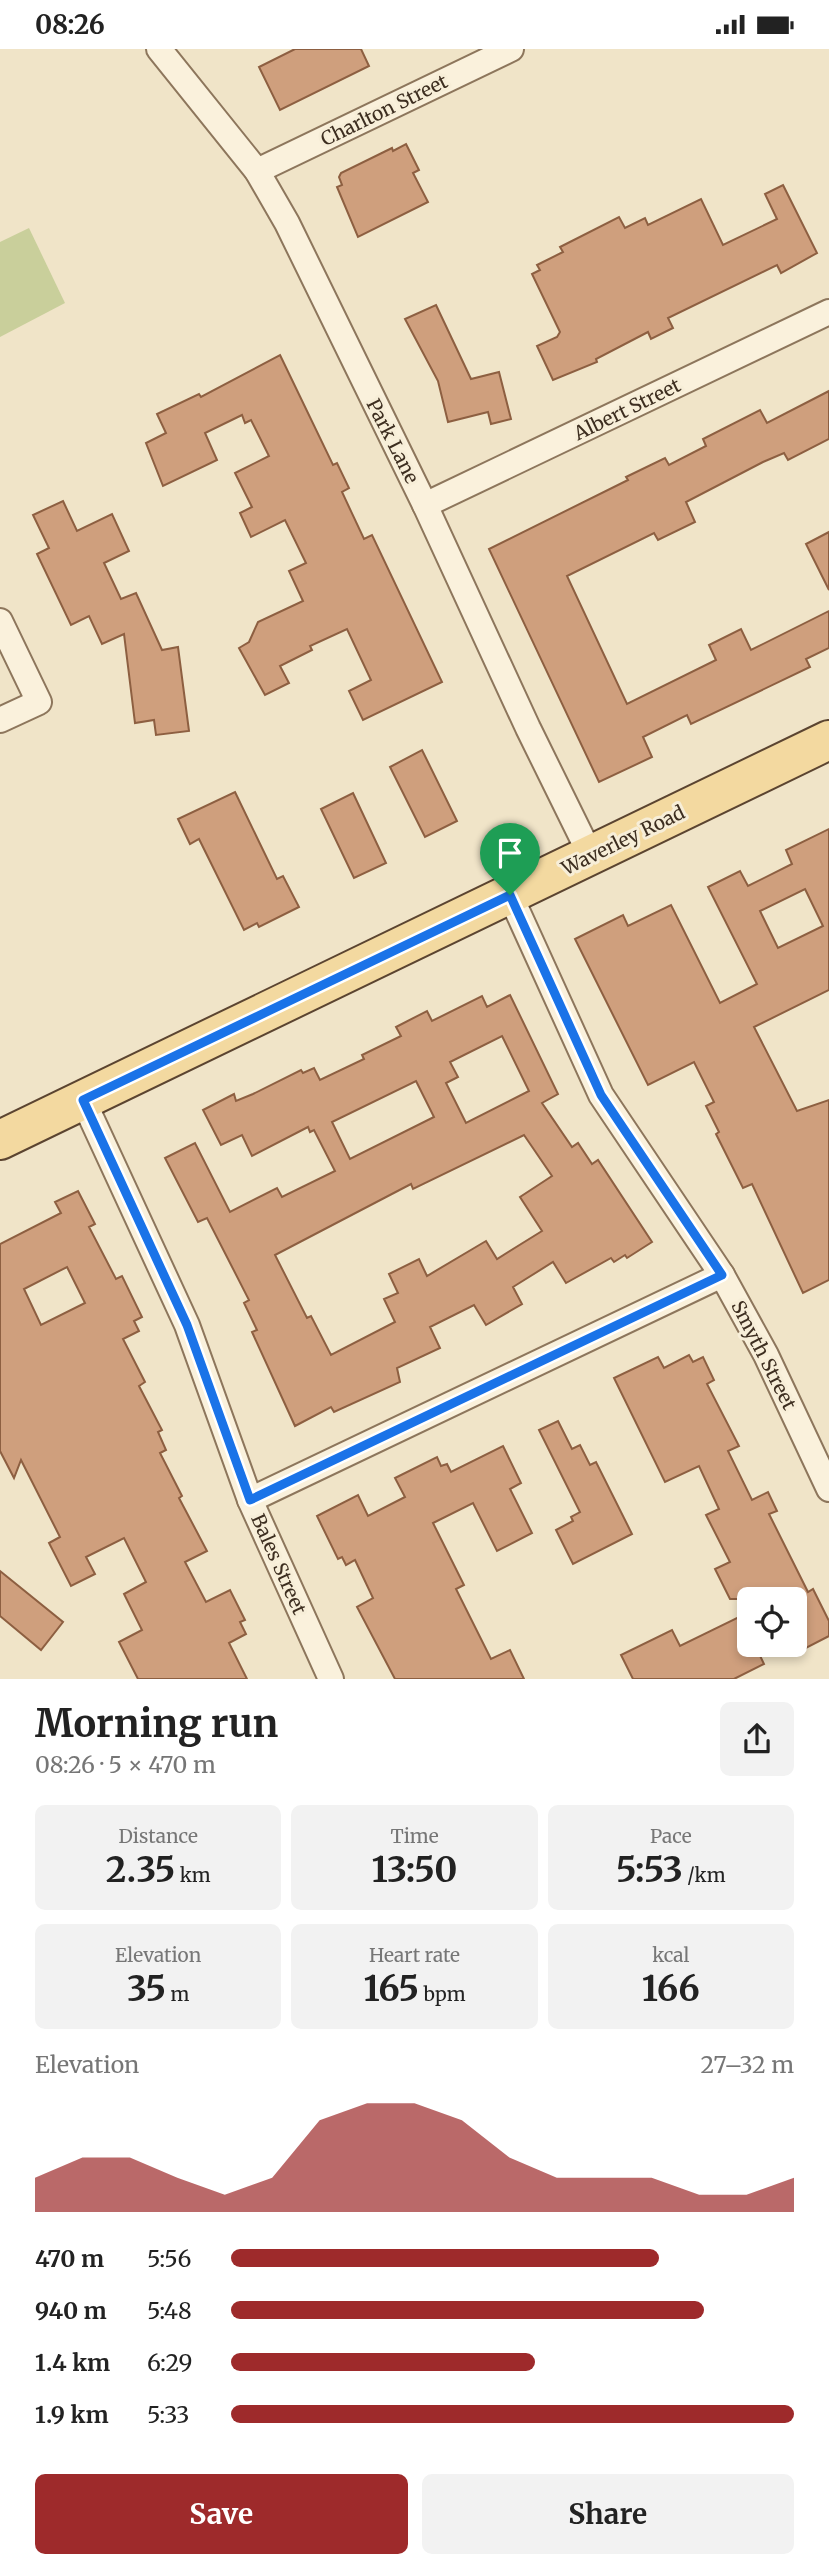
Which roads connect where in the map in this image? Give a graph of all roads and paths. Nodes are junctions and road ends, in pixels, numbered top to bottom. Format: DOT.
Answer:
graph roads {
  1 [pos="159,49"];
  2 [pos="511,49"];
  3 [pos="257,171"];
  4 [pos="829,312"];
  5 [pos="425,505"];
  6 [pos="0,621"];
  7 [pos="0,720"];
  8 [pos="829,740"];
  9 [pos="591,856"];
  10 [pos="510,895"];
  11 [pos="83,1100"];
  12 [pos="0,1140"];
  13 [pos="722,1275"];
  14 [pos="829,1489"];
  15 [pos="250,1500"];
  16 [pos="331,1679"];
  1 -- 3 [label="street, Park Lane"];
  2 -- 3 [label="street, Charlton Street"];
  3 -- 5 [label="street, Park Lane"];
  4 -- 5 [label="street, Albert Street"];
  5 -- 9 [label="street, Park Lane"];
  6 -- 7 [label="street"];
  8 -- 9 [label="main road, Waverley Road"];
  9 -- 10 [label="main road, Waverley Road"];
  10 -- 11 [label="main road, Waverley Road"];
  10 -- 13 [label="street, Smyth Street"];
  11 -- 12 [label="main road, Waverley Road"];
  11 -- 15 [label="street, Bales Street"];
  13 -- 14 [label="street, Smyth Street"];
  13 -- 15 [label="street"];
  15 -- 16 [label="street, Bales Street"];
}
